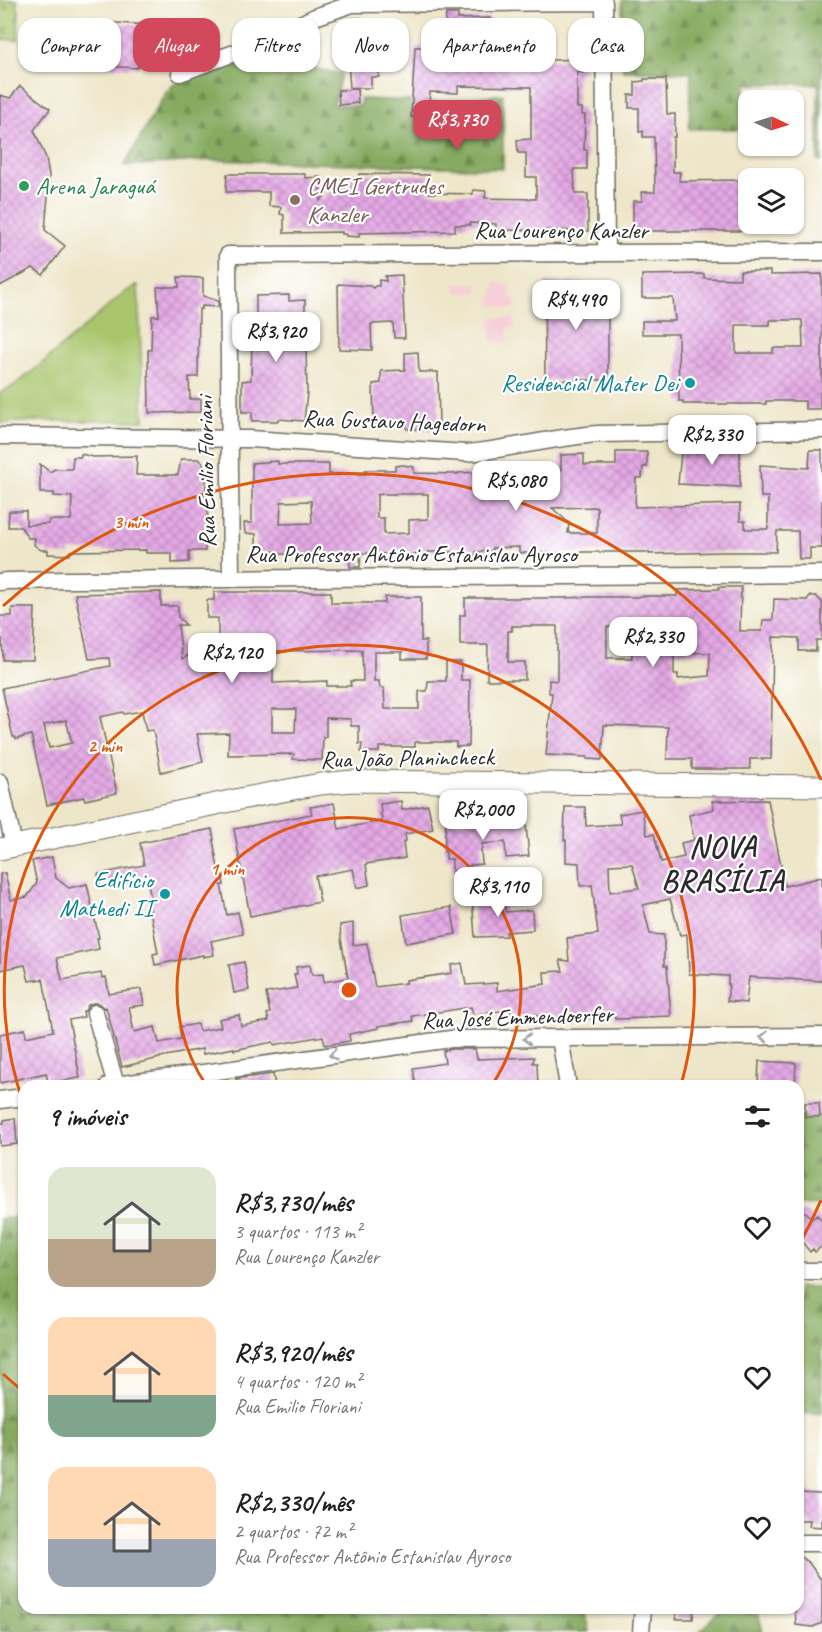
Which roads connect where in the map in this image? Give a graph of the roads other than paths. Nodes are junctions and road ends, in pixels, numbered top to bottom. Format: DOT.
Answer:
graph roads {
  1 [pos="180,73"];
  2 [pos="822,252"];
  3 [pos="606,254"];
  4 [pos="228,255"];
  5 [pos="822,430"];
  6 [pos="0,435"];
  7 [pos="229,438"];
  8 [pos="822,574"];
  9 [pos="231,579"];
  10 [pos="0,582"];
  11 [pos="0,782"];
  12 [pos="822,786"];
  13 [pos="7,848"];
  14 [pos="95,1012"];
  15 [pos="822,1036"];
  16 [pos="560,1038"];
  17 [pos="205,1079"];
  18 [pos="111,1080"];
  19 [pos="567,1080"];
  20 [pos="18,1098"];
  21 [pos="0,1100"];
  22 [pos="804,1270"];
  23 [pos="822,1271"];
  24 [pos="822,1542"];
  25 [pos="804,1543"];
  26 [pos="642,1614"];
  27 [pos="641,1632"];
  1 -- 3 [label="street"];
  2 -- 3 [label="street, Rua Lourenço Kanzler"];
  3 -- 4 [label="street, Rua Lourenço Kanzler"];
  4 -- 7 [label="street, Rua Emilio Floriani"];
  5 -- 7 [label="street, Rua Gustavo Hagedorn"];
  6 -- 7 [label="street, Rua Gustavo Hagedorn"];
  7 -- 9 [label="street, Rua Emilio Floriani"];
  8 -- 9 [label="street, Rua Professor Antônio Estanislau Ayroso"];
  9 -- 10 [label="street, Rua Professor Antônio Estanislau Ayroso"];
  11 -- 13 [label="street"];
  12 -- 13 [label="main road, Rua João Planincheck"];
  14 -- 18 [label="street"];
  15 -- 16 [label="street, Rua José Emmendoerfer, one-way"];
  16 -- 17 [label="street, Rua José Emmendoerfer, one-way"];
  16 -- 19 [label="street"];
  20 -- 21 [label="street"];
  22 -- 23 [label="street"];
  24 -- 25 [label="street"];
  26 -- 27 [label="street"];
}
